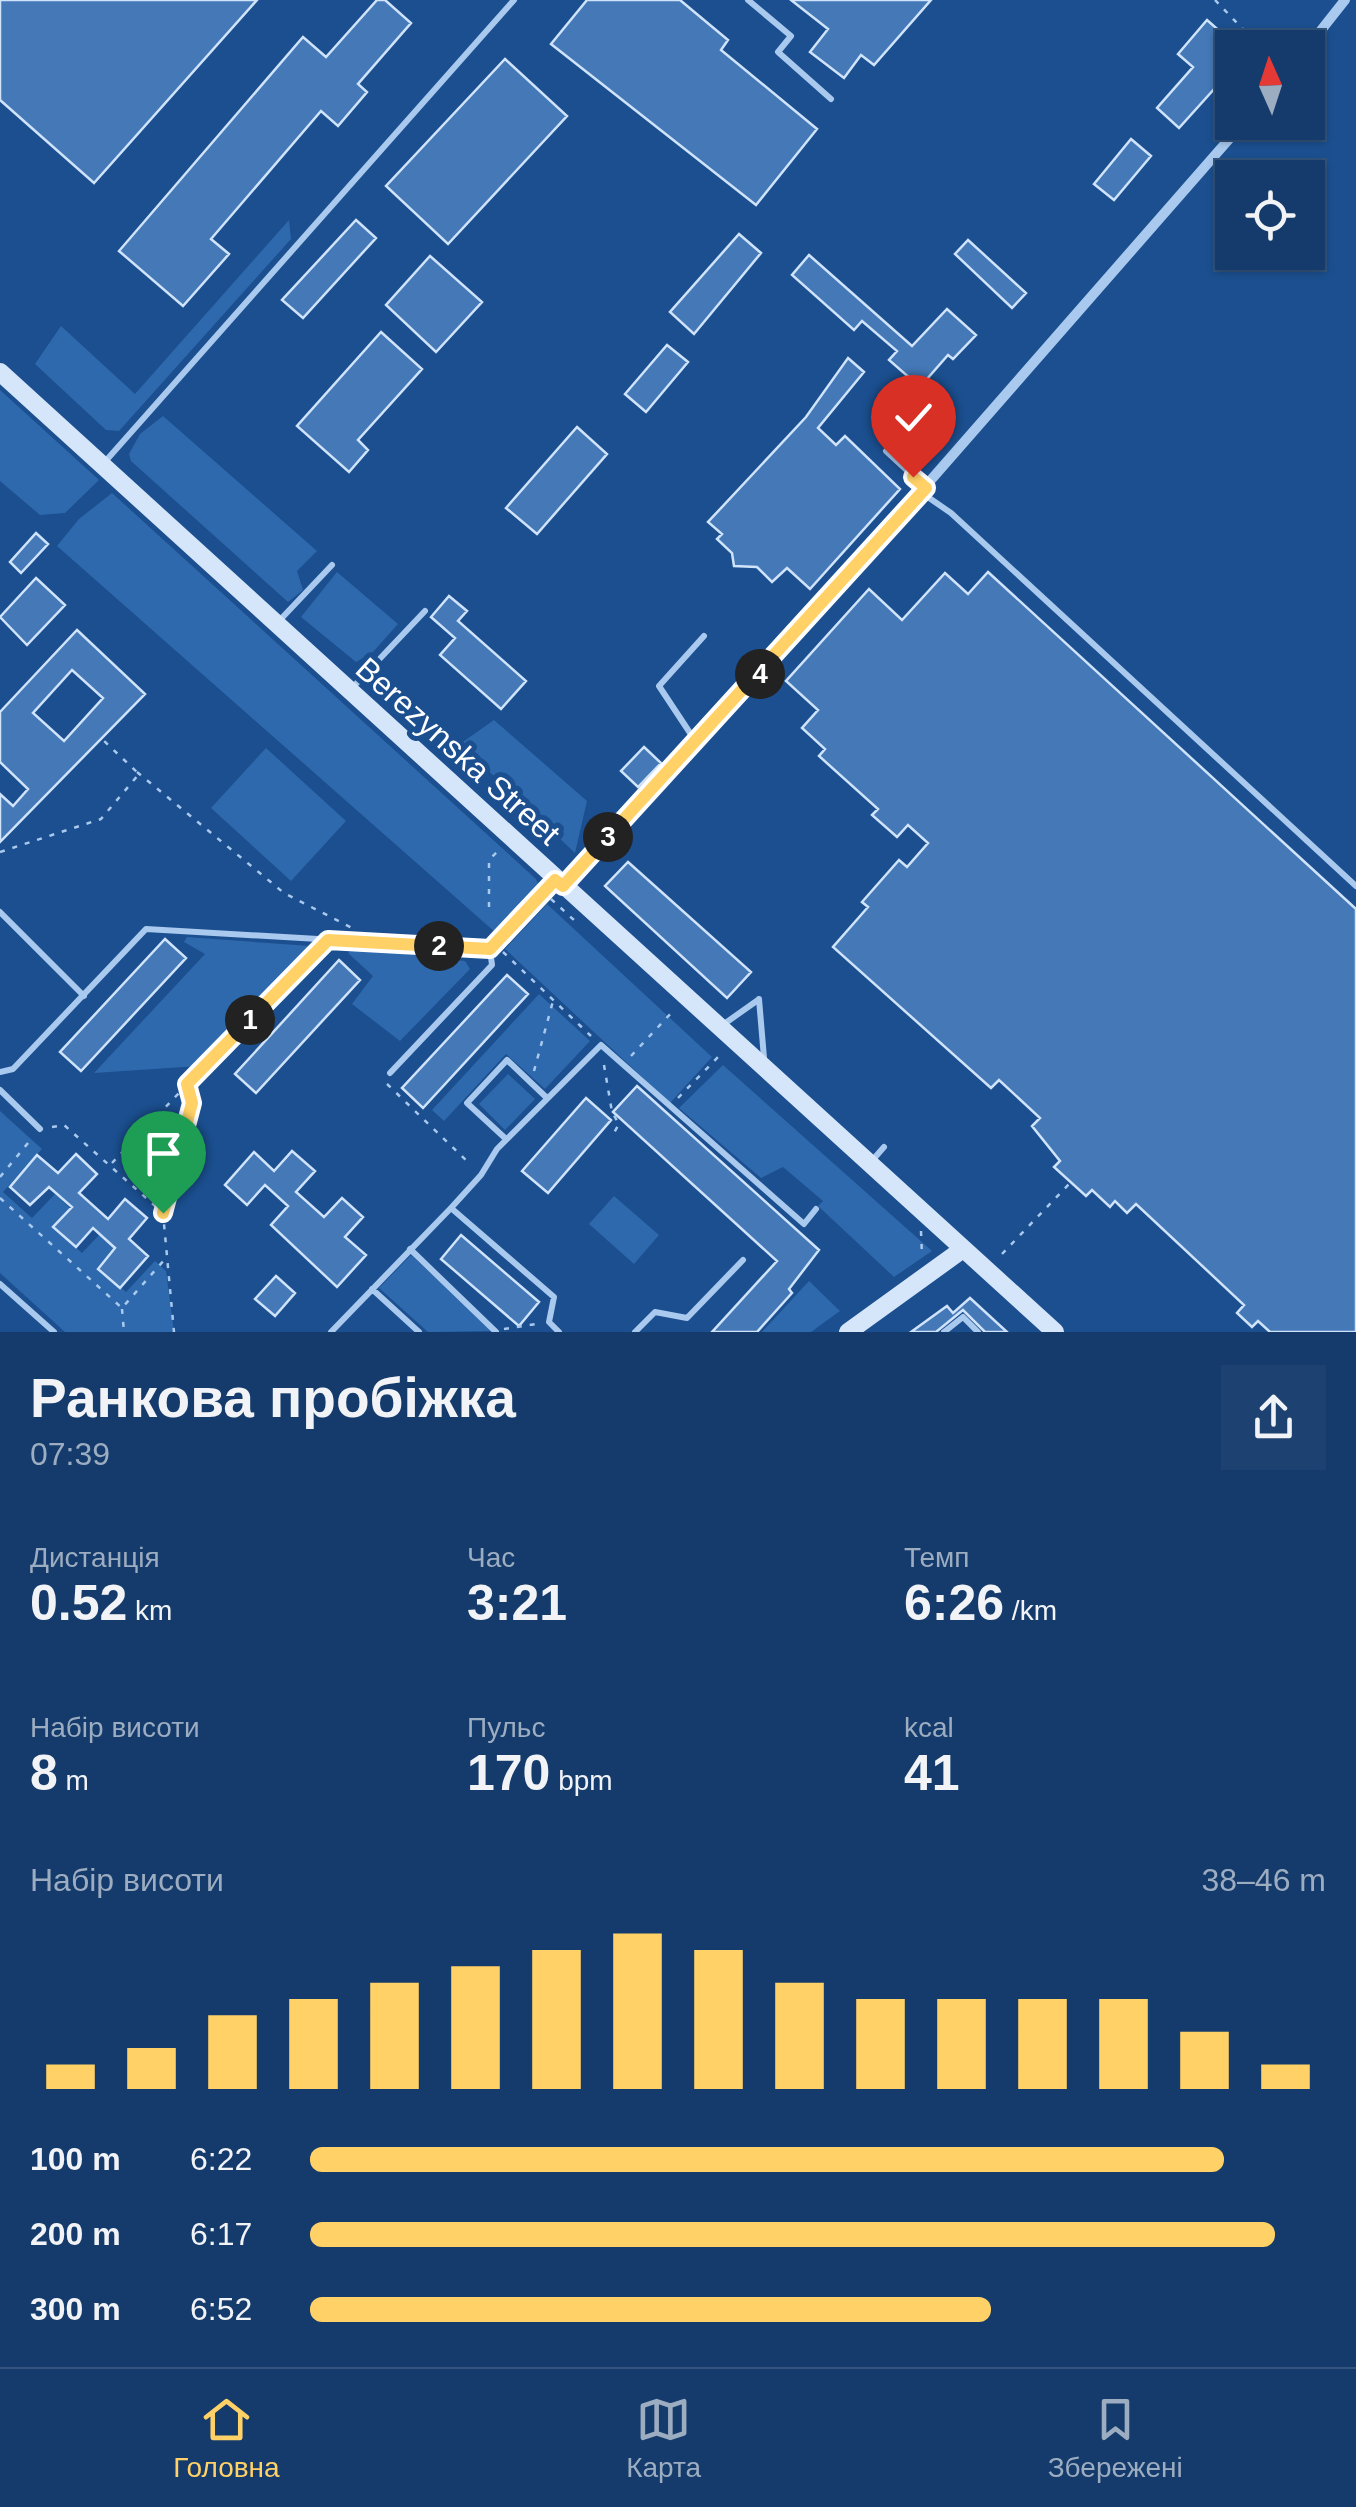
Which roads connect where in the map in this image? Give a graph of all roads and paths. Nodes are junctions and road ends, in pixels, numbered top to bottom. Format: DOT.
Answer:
graph roads {
  1 [pos="514,0"];
  2 [pos="748,0"];
  3 [pos="1215,0"];
  4 [pos="1345,0"];
  5 [pos="1244,30"];
  6 [pos="1321,30"];
  7 [pos="831,100"];
  8 [pos="1228,140"];
  9 [pos="0,372"];
  10 [pos="886,451"];
  11 [pos="102,465"];
  12 [pos="924,491"];
  13 [pos="332,564"];
  14 [pos="425,611"];
  15 [pos="275,625"];
  16 [pos="704,636"];
  17 [pos="349,692"];
  18 [pos="102,739"];
  19 [pos="697,743"];
  20 [pos="137,772"];
  21 [pos="510,840"];
  22 [pos="0,852"];
  23 [pos="1356,886"];
  24 [pos="556,888"];
  25 [pos="489,907"];
  26 [pos="0,912"];
  27 [pos="575,921"];
  28 [pos="328,940"];
  29 [pos="355,941"];
  30 [pos="492,946"];
  31 [pos="84,996"];
  32 [pos="686,996"];
  33 [pos="553,1000"];
  34 [pos="727,1034"];
  35 [pos="600,1045"];
  36 [pos="624,1064"];
  37 [pos="0,1072"];
  38 [pos="770,1073"];
  39 [pos="390,1074"];
  40 [pos="531,1082"];
  41 [pos="187,1084"];
  42 [pos="0,1090"];
  43 [pos="547,1098"];
  44 [pos="670,1106"];
  45 [pos="40,1129"];
  46 [pos="611,1138"];
  47 [pos="506,1140"];
  48 [pos="884,1147"];
  49 [pos="110,1164"];
  50 [pos="869,1164"];
  51 [pos="481,1175"];
  52 [pos="0,1178"];
  53 [pos="1071,1182"];
  54 [pos="0,1198"];
  55 [pos="451,1208"];
  56 [pos="816,1209"];
  57 [pos="163,1213"];
  58 [pos="932,1220"];
  59 [pos="410,1249"];
  60 [pos="964,1249"];
  61 [pos="1002,1254"];
  62 [pos="167,1257"];
  63 [pos="743,1260"];
  64 [pos="921,1260"];
  65 [pos="0,1284"];
  66 [pos="372,1289"];
  67 [pos="122,1308"];
  68 [pos="543,1323"];
  69 [pos="497,1331"];
  70 [pos="851,1331"];
  71 [pos="946,1331"];
  72 [pos="54,1332"];
  73 [pos="124,1332"];
  74 [pos="174,1332"];
  75 [pos="331,1332"];
  76 [pos="419,1332"];
  77 [pos="560,1332"];
  78 [pos="635,1332"];
  79 [pos="978,1332"];
  80 [pos="1056,1332"];
  1 -- 11 [label="lane"];
  2 -- 7 [label="lane"];
  3 -- 5 [label="path"];
  4 -- 6 [label="street"];
  8 -- 12 [label="street"];
  9 -- 11 [label="street, Berezynska Street"];
  10 -- 12 [label="lane"];
  11 -- 15 [label="street, Berezynska Street"];
  12 -- 19 [label="street"];
  12 -- 23 [label="lane"];
  13 -- 15 [label="lane"];
  14 -- 17 [label="lane"];
  15 -- 17 [label="street, Berezynska Street"];
  16 -- 19 [label="lane"];
  17 -- 21 [label="street, Berezynska Street"];
  18 -- 20 [label="path"];
  19 -- 24 [label="street"];
  20 -- 22 [label="path"];
  20 -- 29 [label="path"];
  21 -- 24 [label="street, Berezynska Street"];
  21 -- 25 [label="path"];
  24 -- 27 [label="path"];
  24 -- 30 [label="lane"];
  24 -- 32 [label="street, Berezynska Street"];
  26 -- 31 [label="lane"];
  28 -- 29 [label="lane"];
  28 -- 31 [label="lane"];
  28 -- 41 [label="lane"];
  29 -- 30 [label="lane"];
  30 -- 33 [label="path"];
  30 -- 39 [label="lane"];
  31 -- 37 [label="lane"];
  32 -- 34 [label="street, Berezynska Street"];
  32 -- 36 [label="path"];
  33 -- 35 [label="path"];
  33 -- 40 [label="path"];
  34 -- 38 [label="street, Berezynska Street"];
  34 -- 38 [label="lane"];
  34 -- 44 [label="path"];
  35 -- 36 [label="lane"];
  35 -- 43 [label="lane"];
  35 -- 46 [label="path"];
  36 -- 44 [label="lane"];
  38 -- 50 [label="street, Berezynska Street"];
  39 -- 51 [label="path"];
  40 -- 43 [label="lane"];
  40 -- 47 [label="lane"];
  41 -- 49 [label="path"];
  41 -- 57 [label="path"];
  42 -- 45 [label="lane"];
  43 -- 47 [label="lane"];
  44 -- 56 [label="lane"];
  45 -- 49 [label="path"];
  45 -- 52 [label="path"];
  47 -- 51 [label="lane"];
  48 -- 50 [label="lane"];
  49 -- 57 [label="path"];
  50 -- 58 [label="street, Berezynska Street"];
  51 -- 55 [label="lane"];
  53 -- 61 [label="path"];
  54 -- 67 [label="path"];
  55 -- 59 [label="lane"];
  55 -- 77 [label="lane"];
  57 -- 62 [label="path"];
  58 -- 60 [label="street, Berezynska Street"];
  58 -- 64 [label="path"];
  59 -- 66 [label="lane"];
  59 -- 69 [label="lane"];
  60 -- 70 [label="street"];
  60 -- 80 [label="street, Berezynska Street"];
  62 -- 67 [label="path"];
  62 -- 74 [label="path"];
  63 -- 78 [label="lane"];
  65 -- 72 [label="lane"];
  66 -- 75 [label="lane"];
  66 -- 76 [label="lane"];
  67 -- 73 [label="path"];
  68 -- 69 [label="path"];
  71 -- 79 [label="lane"];
}
